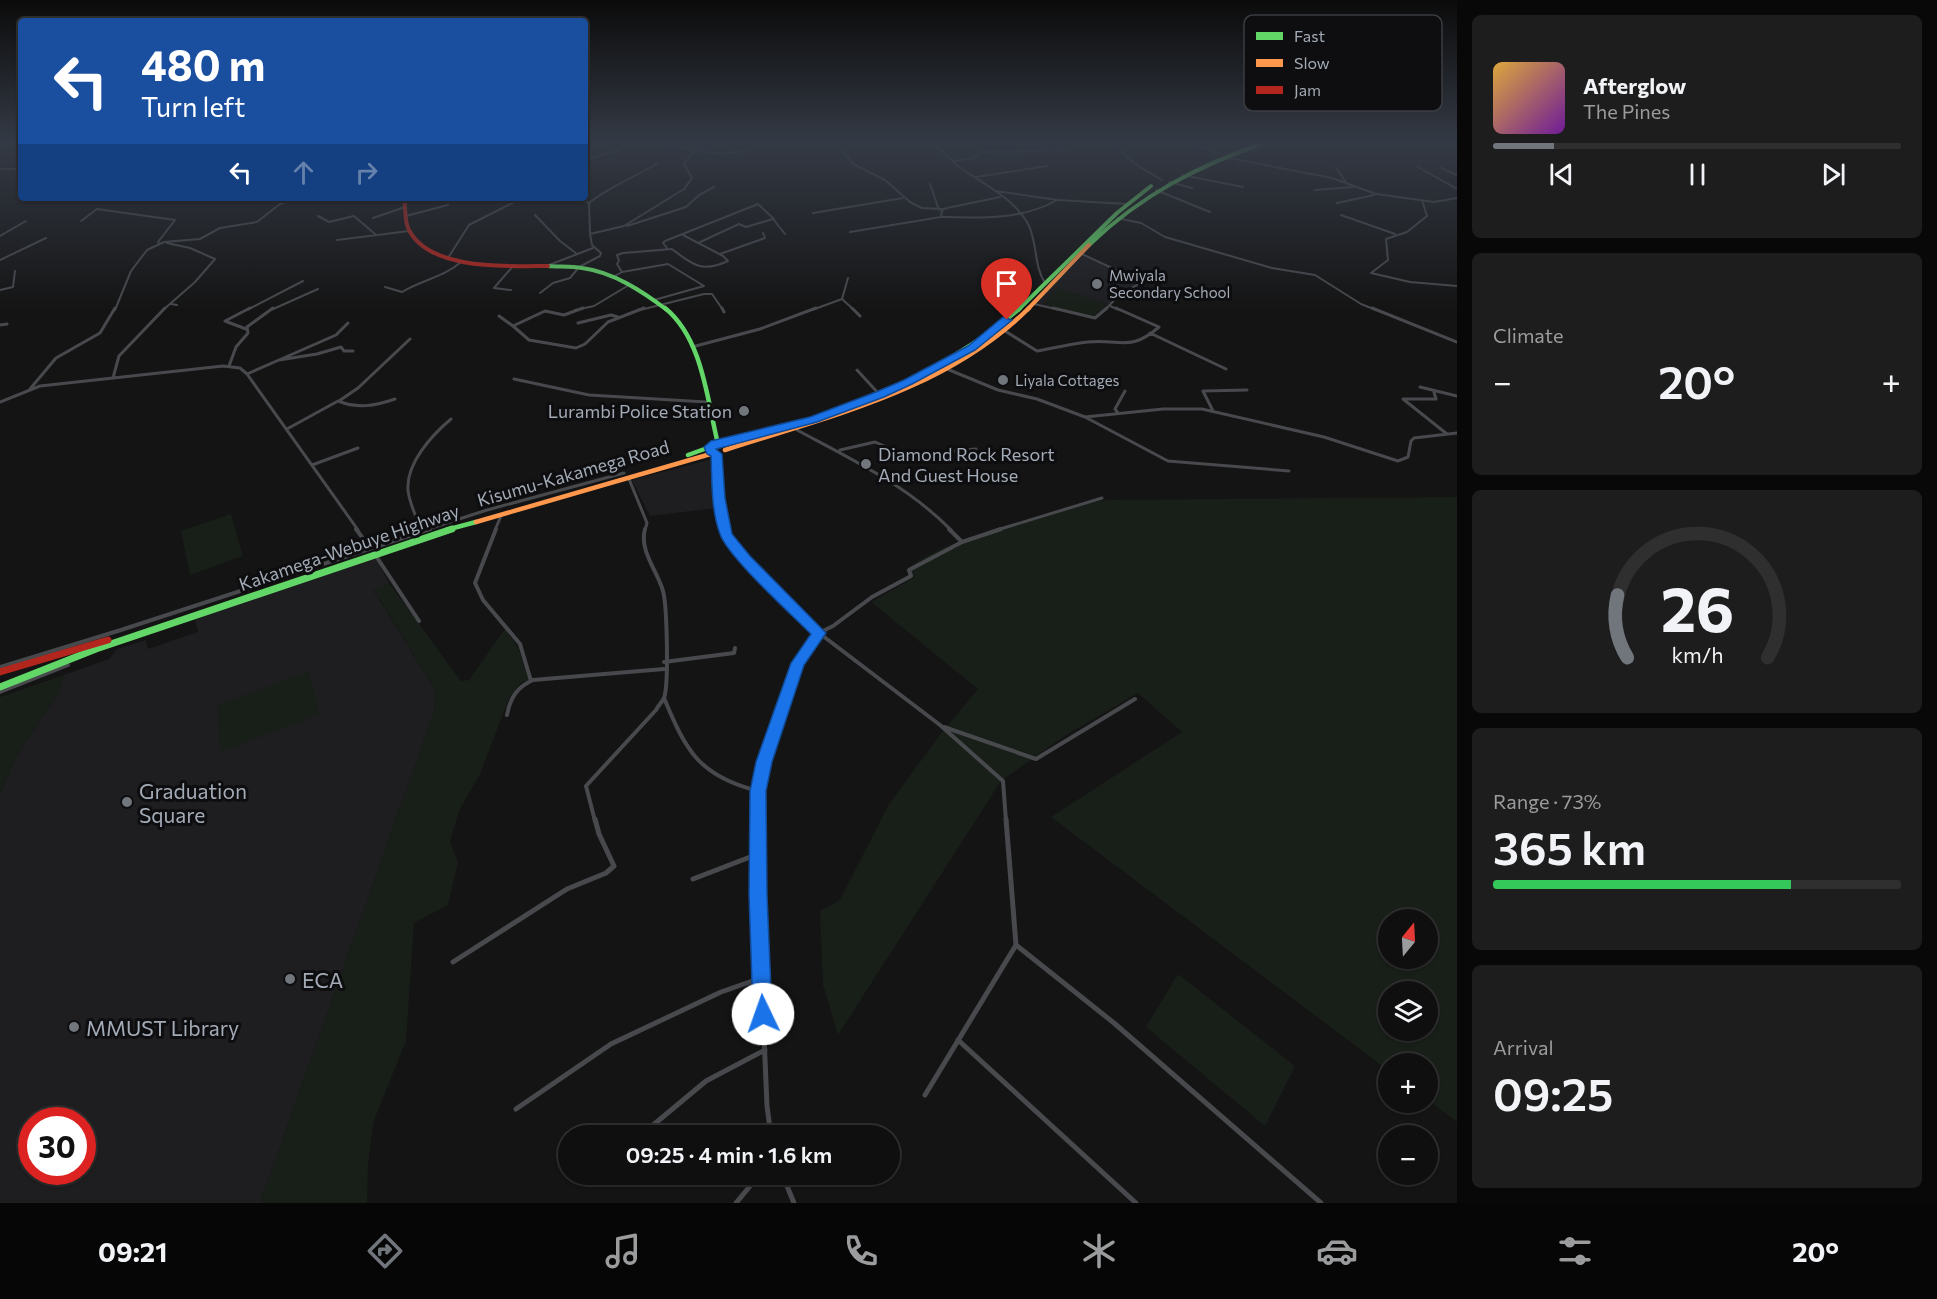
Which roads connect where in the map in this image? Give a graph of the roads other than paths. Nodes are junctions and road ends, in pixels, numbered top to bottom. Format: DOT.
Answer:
graph roads {
  1 [pos="595,198"];
  2 [pos="669,198"];
  3 [pos="696,198"];
  4 [pos="904,198"];
  5 [pos="936,198"];
  6 [pos="995,198"];
  7 [pos="1002,198"];
  8 [pos="1045,198"];
  9 [pos="1137,198"];
  10 [pos="1144,198"];
  11 [pos="1175,198"];
  12 [pos="1365,198"];
  13 [pos="1408,198"];
  14 [pos="1457,198"];
  15 [pos="1058,200"];
  16 [pos="1422,200"];
  17 [pos="288,201"];
  18 [pos="404,201"];
  19 [pos="516,201"];
  20 [pos="585,201"];
  21 [pos="589,203"];
  22 [pos="1337,203"];
  23 [pos="1127,204"];
  24 [pos="448,205"];
  25 [pos="405,207"];
  26 [pos="941,209"];
  27 [pos="1019,212"];
  28 [pos="1210,212"];
  29 [pos="813,213"];
  30 [pos="535,215"];
  31 [pos="1341,215"];
  32 [pos="318,216"];
  33 [pos="406,216"];
  34 [pos="373,218"];
  35 [pos="941,218"];
  36 [pos="1117,218"];
  37 [pos="774,219"];
  38 [pos="26,221"];
  39 [pos="81,221"];
  40 [pos="624,226"];
  41 [pos="409,231"];
  42 [pos="850,232"];
  43 [pos="763,233"];
  44 [pos="590,234"];
  45 [pos="785,234"];
  46 [pos="1396,234"];
  47 [pos="376,235"];
  48 [pos="683,235"];
  49 [pos="0,236"];
  50 [pos="45,238"];
  51 [pos="337,240"];
  52 [pos="164,243"];
  53 [pos="697,243"];
  54 [pos="159,244"];
  55 [pos="594,248"];
  56 [pos="668,249"];
  57 [pos="0,254"];
  58 [pos="577,254"];
  59 [pos="719,254"];
  60 [pos="1082,254"];
  61 [pos="5,258"];
  62 [pos="448,258"];
  63 [pos="0,260"];
  64 [pos="461,262"];
  65 [pos="514,264"];
  66 [pos="549,265"];
  67 [pos="579,267"];
  68 [pos="15,272"];
  69 [pos="622,272"];
  70 [pos="613,277"];
  71 [pos="848,278"];
  72 [pos="303,280"];
  73 [pos="1046,284"];
  74 [pos="629,285"];
  75 [pos="1457,286"];
  76 [pos="385,287"];
  77 [pos="318,289"];
  78 [pos="0,290"];
  79 [pos="511,290"];
  80 [pos="540,293"];
  81 [pos="842,299"];
  82 [pos="657,302"];
  83 [pos="171,304"];
  84 [pos="1034,304"];
  85 [pos="177,305"];
  86 [pos="1110,306"];
  87 [pos="724,312"];
  88 [pos="499,316"];
  89 [pos="860,316"];
  90 [pos="619,318"];
  91 [pos="348,323"];
  92 [pos="578,323"];
  93 [pos="7,324"];
  94 [pos="0,325"];
  95 [pos="513,326"];
  96 [pos="246,329"];
  97 [pos="1005,330"];
  98 [pos="1150,333"];
  99 [pos="410,339"];
  100 [pos="1457,342"];
  101 [pos="692,347"];
  102 [pos="353,351"];
  103 [pos="279,360"];
  104 [pos="229,366"];
  105 [pos="946,368"];
  106 [pos="1226,369"];
  107 [pos="857,370"];
  108 [pos="247,374"];
  109 [pos="113,378"];
  110 [pos="514,379"];
  111 [pos="1420,387"];
  112 [pos="30,389"];
  113 [pos="1247,390"];
  114 [pos="1125,391"];
  115 [pos="1434,392"];
  116 [pos="880,394"];
  117 [pos="1457,396"];
  118 [pos="395,399"];
  119 [pos="338,401"];
  120 [pos="0,402"];
  121 [pos="706,402"];
  122 [pos="1213,411"];
  123 [pos="1118,413"];
  124 [pos="1085,417"];
  125 [pos="451,419"];
  126 [pos="795,428"];
  127 [pos="287,429"];
  128 [pos="1457,433"];
  129 [pos="1447,434"];
  130 [pos="718,444"];
  131 [pos="358,448"];
  132 [pos="976,449"];
  133 [pos="725,450"];
  134 [pos="714,451"];
  135 [pos="839,451"];
  136 [pos="312,465"];
  137 [pos="669,465"];
  138 [pos="1289,471"];
  139 [pos="626,476"];
  140 [pos="1102,498"];
  141 [pos="501,516"];
  142 [pos="421,531"];
  143 [pos="962,542"];
  144 [pos="370,548"];
  145 [pos="376,556"];
  146 [pos="419,621"];
  147 [pos="819,633"];
  148 [pos="735,648"];
  149 [pos="31,657"];
  150 [pos="41,659"];
  151 [pos="664,662"];
  152 [pos="0,667"];
  153 [pos="664,669"];
  154 [pos="0,672"];
  155 [pos="29,676"];
  156 [pos="41,676"];
  157 [pos="531,681"];
  158 [pos="0,687"];
  159 [pos="0,692"];
  160 [pos="664,698"];
  161 [pos="1135,699"];
  162 [pos="507,715"];
  163 [pos="940,726"];
  164 [pos="758,791"];
  165 [pos="758,854"];
  166 [pos="693,879"];
  167 [pos="1016,945"];
  168 [pos="453,962"];
  169 [pos="760,978"];
  170 [pos="958,1040"];
  171 [pos="765,1050"];
  172 [pos="925,1095"];
  173 [pos="516,1109"];
  174 [pos="653,1125"];
  175 [pos="770,1125"];
  176 [pos="751,1185"];
  177 [pos="787,1185"];
  178 [pos="736,1203"];
  179 [pos="794,1203"];
  180 [pos="1136,1203"];
  181 [pos="1322,1203"];
  1 -- 21 [label="street"];
  2 -- 40 [label="street"];
  3 -- 40 [label="street"];
  4 -- 26 [label="street"];
  4 -- 29 [label="street"];
  5 -- 26 [label="street"];
  6 -- 26 [label="street"];
  7 -- 27 [label="street"];
  8 -- 15 [label="street"];
  9 -- 23 [label="main road"];
  10 -- 36 [label="main road"];
  11 -- 28 [label="street"];
  12 -- 22 [label="street"];
  13 -- 16 [label="street"];
  14 -- 16 [label="street"];
  15 -- 23 [label="street"];
  15 -- 27 [label="street"];
  16 -- 46 [label="street"];
  17 -- 52 [label="street"];
  18 -- 25 [label="main road"];
  19 -- 62 [label="street"];
  20 -- 21 [label="street"];
  21 -- 44 [label="street"];
  23 -- 73 [label="main road"];
  24 -- 33 [label="street"];
  25 -- 33 [label="main road"];
  25 -- 34 [label="street"];
  26 -- 35 [label="street"];
  27 -- 35 [label="street"];
  27 -- 73 [label="street"];
  30 -- 58 [label="street"];
  31 -- 46 [label="street"];
  32 -- 47 [label="street"];
  33 -- 41 [label="main road"];
  35 -- 42 [label="street"];
  36 -- 60 [label="main road"];
  36 -- 100 [label="street"];
  37 -- 45 [label="street"];
  37 -- 48 [label="street"];
  37 -- 53 [label="street"];
  38 -- 49 [label="street"];
  39 -- 54 [label="street"];
  40 -- 44 [label="street"];
  41 -- 47 [label="street"];
  41 -- 62 [label="main road"];
  43 -- 59 [label="street"];
  44 -- 55 [label="street"];
  46 -- 75 [label="street"];
  47 -- 51 [label="street"];
  48 -- 53 [label="street"];
  48 -- 56 [label="street"];
  50 -- 61 [label="street"];
  52 -- 54 [label="street"];
  52 -- 83 [label="street"];
  53 -- 59 [label="street"];
  54 -- 112 [label="street"];
  55 -- 58 [label="street"];
  55 -- 67 [label="street"];
  56 -- 59 [label="street"];
  56 -- 69 [label="street"];
  57 -- 61 [label="street"];
  58 -- 66 [label="street"];
  60 -- 84 [label="main road"];
  60 -- 86 [label="street"];
  61 -- 63 [label="street"];
  62 -- 64 [label="main road"];
  64 -- 65 [label="main road"];
  64 -- 76 [label="street"];
  65 -- 66 [label="main road"];
  65 -- 79 [label="street"];
  66 -- 67 [label="main road"];
  67 -- 70 [label="main road"];
  67 -- 80 [label="street"];
  68 -- 78 [label="street"];
  69 -- 70 [label="street"];
  69 -- 82 [label="street"];
  70 -- 74 [label="main road"];
  71 -- 81 [label="street"];
  72 -- 96 [label="street"];
  73 -- 116 [label="main road"];
  74 -- 82 [label="main road"];
  74 -- 95 [label="street"];
  77 -- 96 [label="street"];
  81 -- 89 [label="street"];
  81 -- 101 [label="street"];
  82 -- 87 [label="street"];
  82 -- 90 [label="street"];
  82 -- 101 [label="main road"];
  83 -- 85 [label="street"];
  83 -- 109 [label="street"];
  84 -- 86 [label="street"];
  84 -- 97 [label="main road"];
  86 -- 98 [label="street"];
  88 -- 95 [label="street"];
  90 -- 92 [label="street"];
  90 -- 95 [label="street"];
  91 -- 103 [label="street"];
  93 -- 94 [label="street"];
  96 -- 104 [label="street"];
  97 -- 98 [label="street"];
  97 -- 105 [label="main road"];
  98 -- 106 [label="street"];
  99 -- 119 [label="street"];
  101 -- 121 [label="main road"];
  102 -- 103 [label="street"];
  103 -- 108 [label="street"];
  104 -- 108 [label="street"];
  104 -- 109 [label="street"];
  105 -- 124 [label="street"];
  105 -- 126 [label="main road"];
  107 -- 116 [label="street"];
  108 -- 127 [label="street"];
  109 -- 112 [label="street"];
  110 -- 121 [label="street"];
  111 -- 115 [label="street"];
  112 -- 120 [label="street"];
  113 -- 122 [label="street"];
  114 -- 123 [label="street"];
  115 -- 117 [label="street"];
  115 -- 129 [label="street"];
  116 -- 130 [label="main road"];
  118 -- 119 [label="street"];
  119 -- 127 [label="street"];
  121 -- 130 [label="main road"];
  122 -- 123 [label="street"];
  122 -- 129 [label="street"];
  123 -- 124 [label="street"];
  124 -- 138 [label="street"];
  125 -- 142 [label="street"];
  126 -- 133 [label="main road"];
  126 -- 135 [label="street"];
  127 -- 136 [label="street"];
  128 -- 129 [label="street"];
  130 -- 133 [label="main road"];
  130 -- 134 [label="main road, Kisumu-Kakamega Road"];
  131 -- 136 [label="street"];
  132 -- 135 [label="street"];
  133 -- 134 [label="main road, Kisumu-Kakamega Road"];
  134 -- 137 [label="main road, Kakamega-Webuye Highway"];
  134 -- 139 [label="main road, Kisumu-Kakamega Road"];
  134 -- 147 [label="street"];
  135 -- 143 [label="street"];
  136 -- 144 [label="street"];
  137 -- 139 [label="street"];
  137 -- 155 [label="main road, Kakamega-Webuye Highway"];
  139 -- 141 [label="street"];
  139 -- 142 [label="street"];
  139 -- 150 [label="main road, Kisumu-Kakamega Road"];
  139 -- 151 [label="street"];
  140 -- 143 [label="street"];
  141 -- 145 [label="street"];
  141 -- 157 [label="street"];
  142 -- 144 [label="street"];
  143 -- 147 [label="street"];
  144 -- 149 [label="street"];
  145 -- 146 [label="street"];
  145 -- 156 [label="street"];
  147 -- 163 [label="street"];
  147 -- 164 [label="street"];
  148 -- 151 [label="street"];
  149 -- 150 [label="street"];
  149 -- 152 [label="street"];
  150 -- 154 [label="main road, Kisumu-Kakamega Road"];
  151 -- 153 [label="street"];
  153 -- 157 [label="street"];
  153 -- 160 [label="street"];
  155 -- 156 [label="street"];
  155 -- 158 [label="main road, Kakamega-Webuye Highway"];
  156 -- 159 [label="street"];
  157 -- 162 [label="street"];
  160 -- 164 [label="street"];
  160 -- 168 [label="street"];
  161 -- 163 [label="street"];
  163 -- 167 [label="street"];
  164 -- 165 [label="street"];
  165 -- 166 [label="street"];
  165 -- 169 [label="street"];
  167 -- 170 [label="street"];
  167 -- 181 [label="street"];
  169 -- 171 [label="street"];
  169 -- 173 [label="street"];
  170 -- 172 [label="street"];
  170 -- 180 [label="street"];
  171 -- 174 [label="street"];
  171 -- 175 [label="street"];
  176 -- 178 [label="street"];
  177 -- 179 [label="street"];
}
